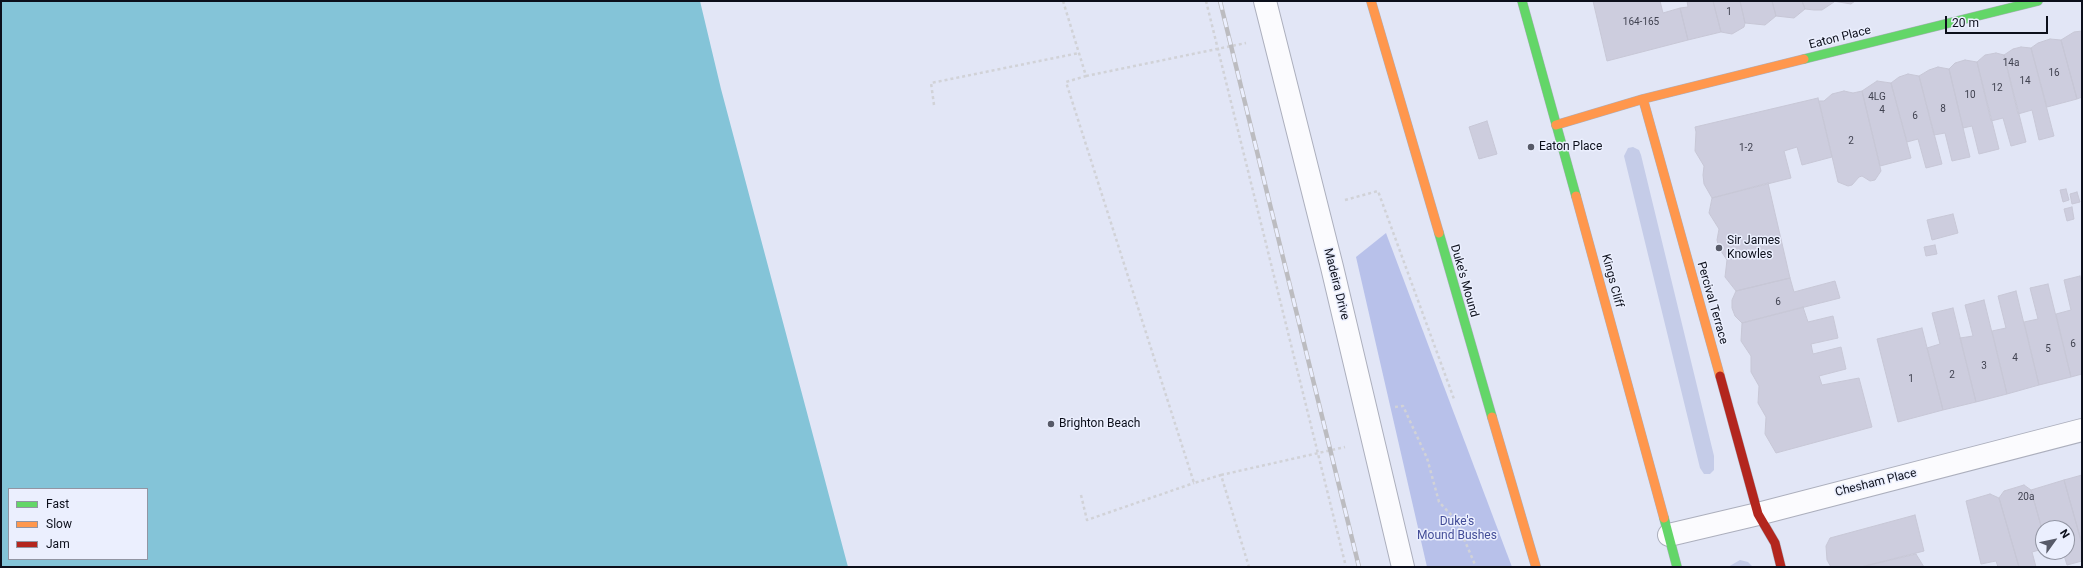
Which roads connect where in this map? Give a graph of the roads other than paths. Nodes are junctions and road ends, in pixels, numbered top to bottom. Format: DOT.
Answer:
graph roads {
  1 [pos="1265,1"];
  2 [pos="1370,1"];
  3 [pos="1522,1"];
  4 [pos="2038,1"];
  5 [pos="2027,3"];
  6 [pos="1643,99"];
  7 [pos="1556,125"];
  8 [pos="2082,430"];
  9 [pos="1758,514"];
  10 [pos="1669,535"];
  11 [pos="1403,567"];
  12 [pos="1536,567"];
  13 [pos="1677,567"];
  14 [pos="1781,567"];
  1 -- 11 [label="street, Madeira Drive"];
  2 -- 12 [label="street, Duke's Mound"];
  3 -- 7 [label="street, Kings Cliff"];
  4 -- 5 [label="street, Eaton Place"];
  5 -- 6 [label="street, Eaton Place"];
  6 -- 7 [label="street, Eaton Place"];
  6 -- 9 [label="street, Percival Terrace"];
  7 -- 10 [label="street, Kings Cliff"];
  8 -- 9 [label="street, Chesham Place"];
  9 -- 10 [label="street, Chesham Place"];
  9 -- 14 [label="street, Percival Terrace"];
  10 -- 13 [label="street, Kings Cliff"];
}
